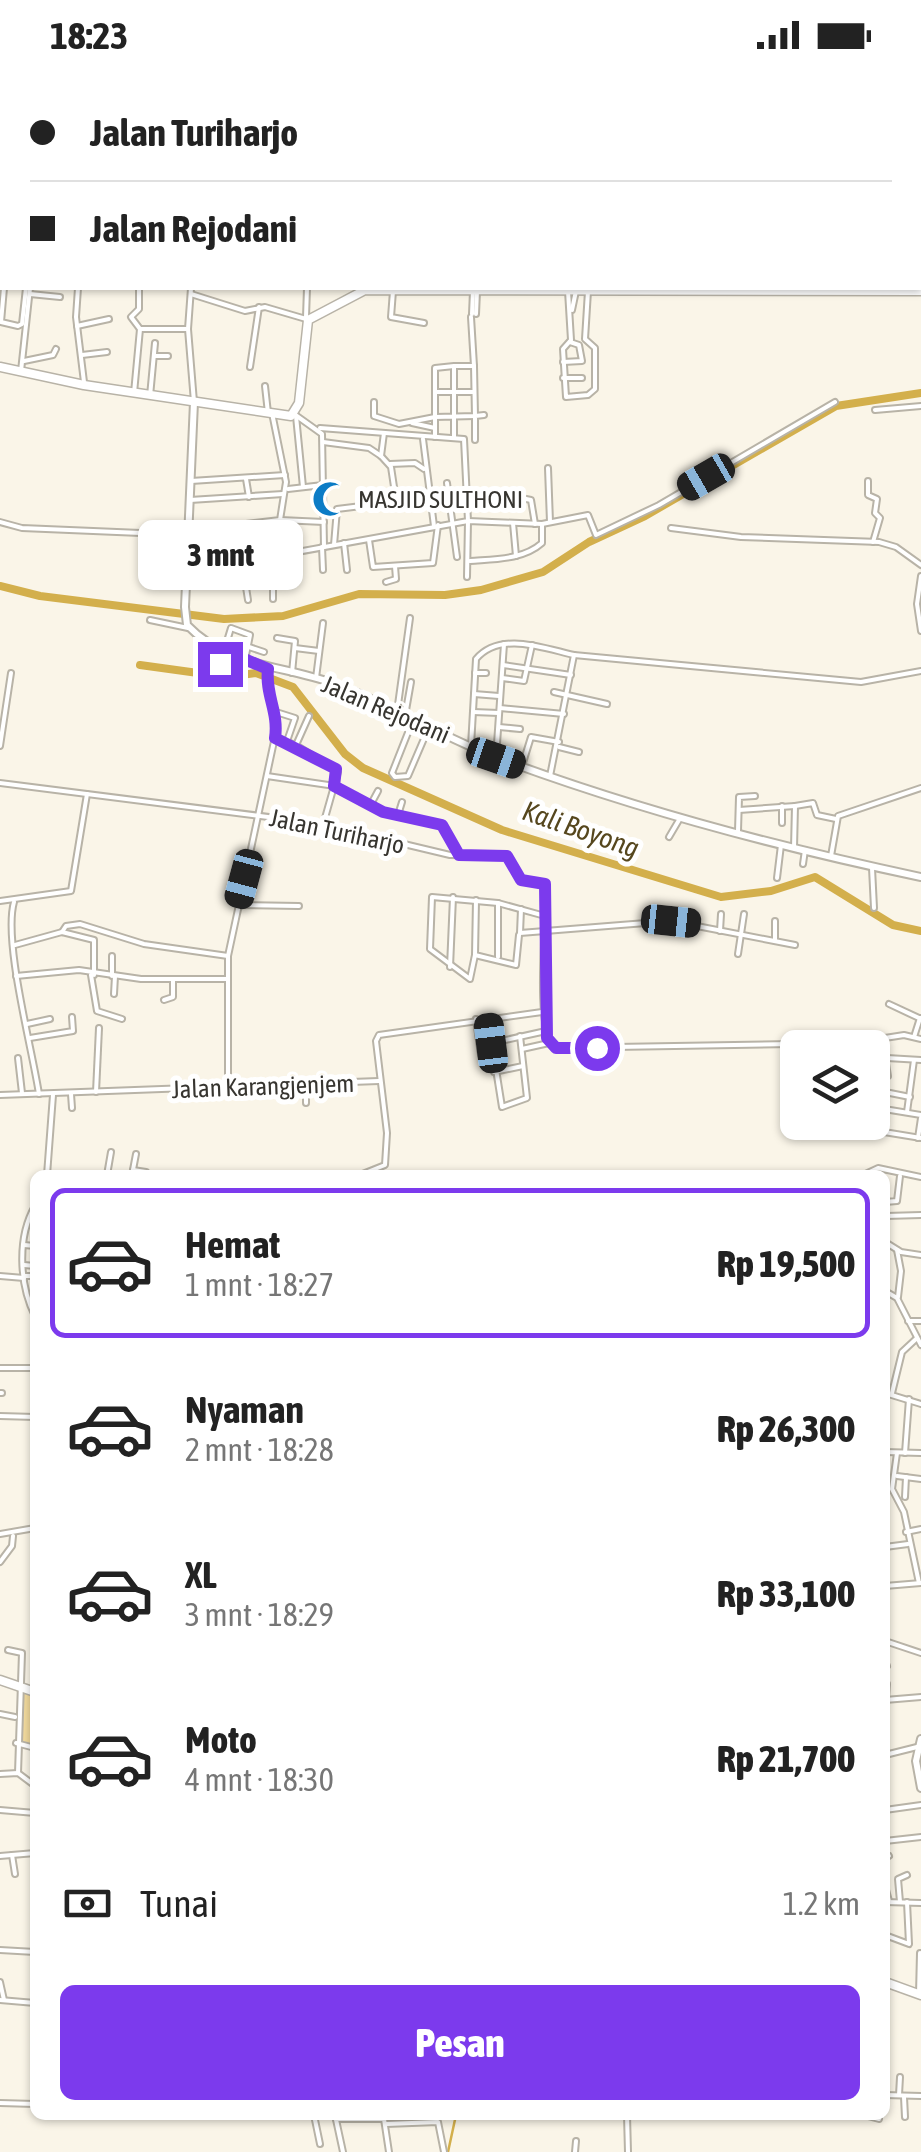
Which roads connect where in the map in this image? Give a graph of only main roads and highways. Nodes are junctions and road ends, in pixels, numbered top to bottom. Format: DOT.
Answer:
graph roads {
  1 [pos="399,290"];
  2 [pos="572,290"];
  3 [pos="755,290"];
  4 [pos="909,290"];
  5 [pos="921,291"];
  6 [pos="0,367"];
  7 [pos="194,402"];
  8 [pos="921,876"];
  9 [pos="0,1680"];
  10 [pos="30,1690"];
  11 [pos="919,1743"];
  12 [pos="921,1788"];
  13 [pos="890,1984"];
  14 [pos="920,1994"];
  1 -- 2 [label="main road"];
  1 -- 7 [label="main road"];
  3 -- 4 [label="main road"];
  4 -- 5 [label="main road"];
  6 -- 7 [label="main road"];
  7 -- 8 [label="main road, Jalan Rejodani"];
  9 -- 10 [label="main road"];
  11 -- 12 [label="main road"];
  13 -- 14 [label="main road"];
}
